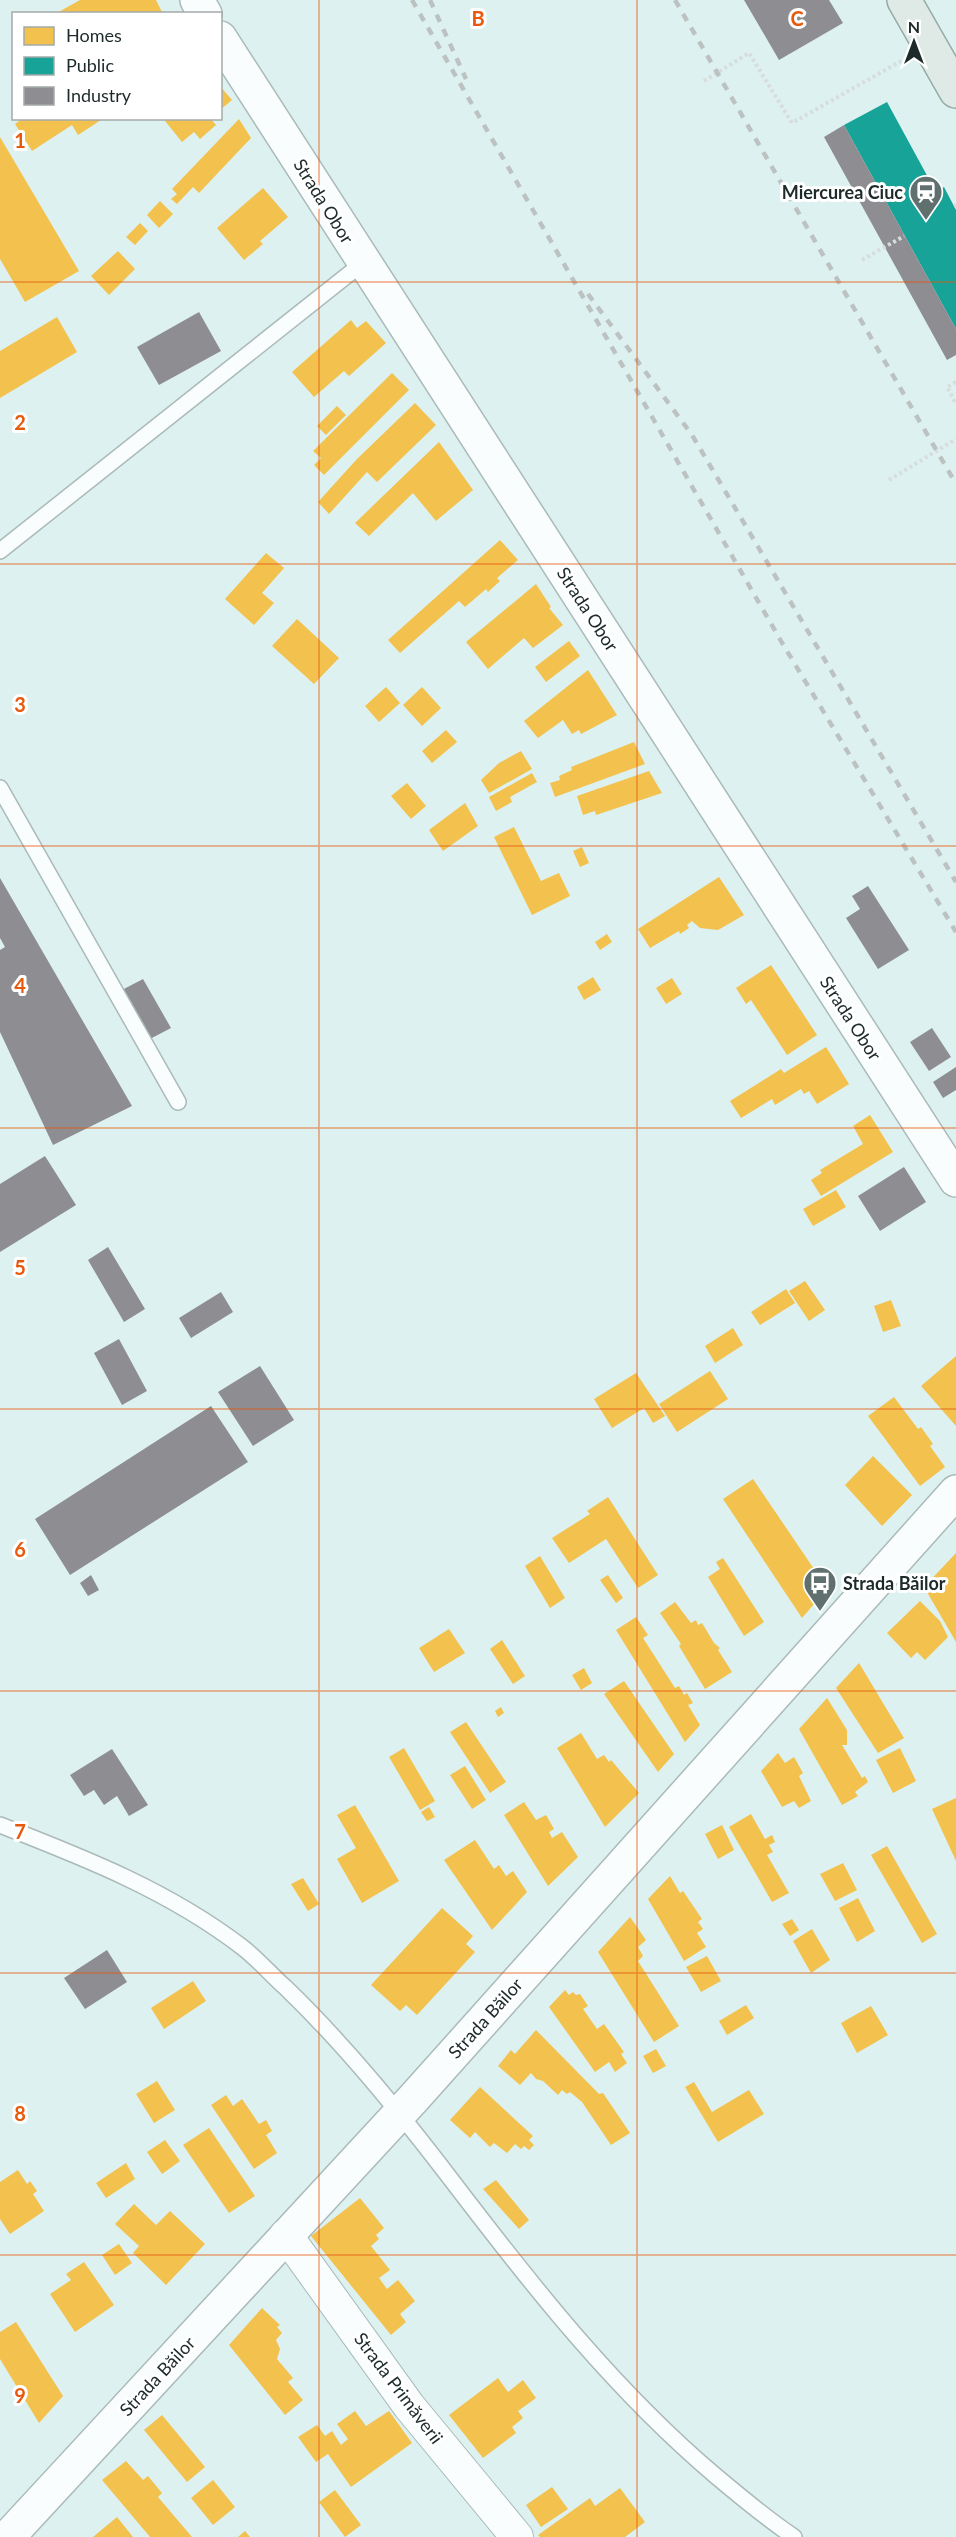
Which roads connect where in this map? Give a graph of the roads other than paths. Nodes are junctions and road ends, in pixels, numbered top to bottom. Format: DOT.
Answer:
graph roads {
  1 [pos="904,0"];
  2 [pos="222,41"];
  3 [pos="956,91"];
  4 [pos="364,262"];
  5 [pos="0,551"];
  6 [pos="0,788"];
  7 [pos="178,1102"];
  8 [pos="956,1180"];
  9 [pos="956,1492"];
  10 [pos="0,1825"];
  11 [pos="400,2113"];
  12 [pos="286,2235"];
  13 [pos="8,2537"];
  14 [pos="516,2537"];
  15 [pos="794,2537"];
  1 -- 3 [label="main road"];
  2 -- 4 [label="street, Strada Obor"];
  4 -- 5 [label="lane"];
  4 -- 8 [label="street, Strada Obor"];
  6 -- 7 [label="lane"];
  9 -- 11 [label="street, Strada Băilor"];
  10 -- 11 [label="lane"];
  11 -- 12 [label="street, Strada Băilor"];
  11 -- 15 [label="lane"];
  12 -- 13 [label="street, Strada Băilor"];
  12 -- 14 [label="street, Strada Primăverii"];
}
